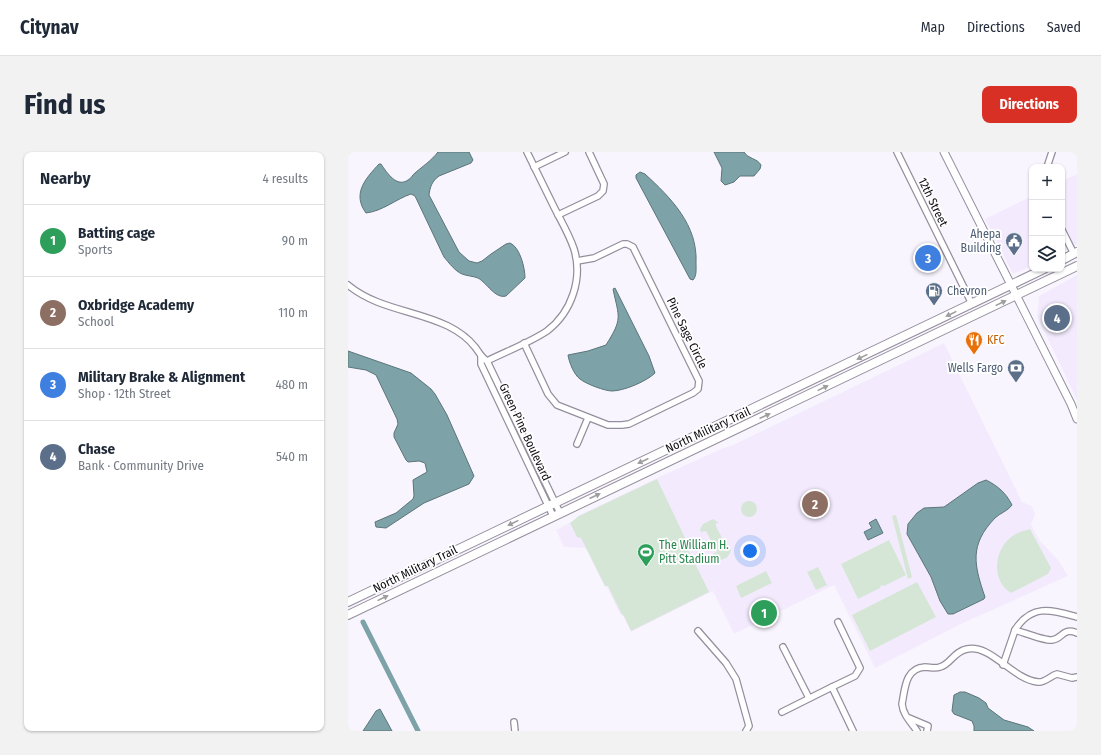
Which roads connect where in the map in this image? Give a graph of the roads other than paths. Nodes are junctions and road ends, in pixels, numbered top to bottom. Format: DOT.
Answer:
graph roads {
  1 [pos="527,152"];
  2 [pos="565,152"];
  3 [pos="589,152"];
  4 [pos="897,152"];
  5 [pos="944,152"];
  6 [pos="1052,152"];
  7 [pos="1048,164"];
  8 [pos="534,166"];
  9 [pos="558,215"];
  10 [pos="1065,235"];
  11 [pos="1076,253"];
  12 [pos="1065,258"];
  13 [pos="577,261"];
  14 [pos="1077,266"];
  15 [pos="1038,272"];
  16 [pos="348,285"];
  17 [pos="1012,285"];
  18 [pos="1016,296"];
  19 [pos="972,304"];
  20 [pos="524,343"];
  21 [pos="481,356"];
  22 [pos="487,361"];
  23 [pos="782,394"];
  24 [pos="788,405"];
  25 [pos="588,418"];
  26 [pos="1077,419"];
  27 [pos="577,444"];
  28 [pos="551,504"];
  29 [pos="556,515"];
  30 [pos="348,602"];
  31 [pos="348,614"];
  32 [pos="1077,617"];
  33 [pos="838,622"];
  34 [pos="1015,630"];
  35 [pos="698,631"];
  36 [pos="1077,633"];
  37 [pos="783,647"];
  38 [pos="1003,665"];
  39 [pos="1077,677"];
  40 [pos="832,687"];
  41 [pos="809,698"];
  42 [pos="782,712"];
  43 [pos="909,718"];
  44 [pos="514,722"];
  45 [pos="851,730"];
  46 [pos="515,731"];
  47 [pos="746,731"];
  48 [pos="917,731"];
  49 [pos="927,731"];
  1 -- 8 [label="street"];
  2 -- 8 [label="street"];
  3 -- 9 [label="street"];
  4 -- 19 [label="street, 12th Street"];
  5 -- 17 [label="street"];
  6 -- 7 [label="street"];
  8 -- 9 [label="street"];
  9 -- 13 [label="street"];
  10 -- 11 [label="street"];
  11 -- 12 [label="main road"];
  13 -- 20 [label="street"];
  13 -- 25 [label="street, Pine Sage Circle"];
  14 -- 18 [label="main road, North Military Trail"];
  15 -- 17 [label="main road, North Military Trail"];
  16 -- 21 [label="street, Green Pine Boulevard"];
  17 -- 18 [label="street"];
  17 -- 19 [label="main road, North Military Trail"];
  24 -- 18 [label="main road, North Military Trail, one-way"];
  18 -- 26 [label="street"];
  19 -- 23 [label="main road, North Military Trail, one-way"];
  20 -- 22 [label="street"];
  20 -- 25 [label="street, Pine Sage Circle"];
  21 -- 22 [label="street, Green Pine Boulevard"];
  21 -- 28 [label="street, Green Pine Boulevard"];
  22 -- 28 [label="street, Green Pine Boulevard"];
  23 -- 24 [label="main road"];
  23 -- 28 [label="main road, North Military Trail, one-way"];
  29 -- 24 [label="main road, North Military Trail, one-way"];
  25 -- 27 [label="street"];
  28 -- 29 [label="street, Green Pine Boulevard"];
  28 -- 30 [label="main road, North Military Trail, one-way"];
  31 -- 29 [label="main road, North Military Trail, one-way"];
  32 -- 34 [label="street"];
  33 -- 40 [label="street"];
  34 -- 36 [label="street"];
  34 -- 38 [label="street"];
  35 -- 47 [label="street"];
  37 -- 41 [label="street"];
  38 -- 39 [label="street"];
  38 -- 43 [label="street"];
  40 -- 41 [label="street"];
  40 -- 45 [label="street"];
  41 -- 42 [label="street"];
  43 -- 48 [label="street"];
  43 -- 49 [label="street"];
  44 -- 46 [label="street"];
}
